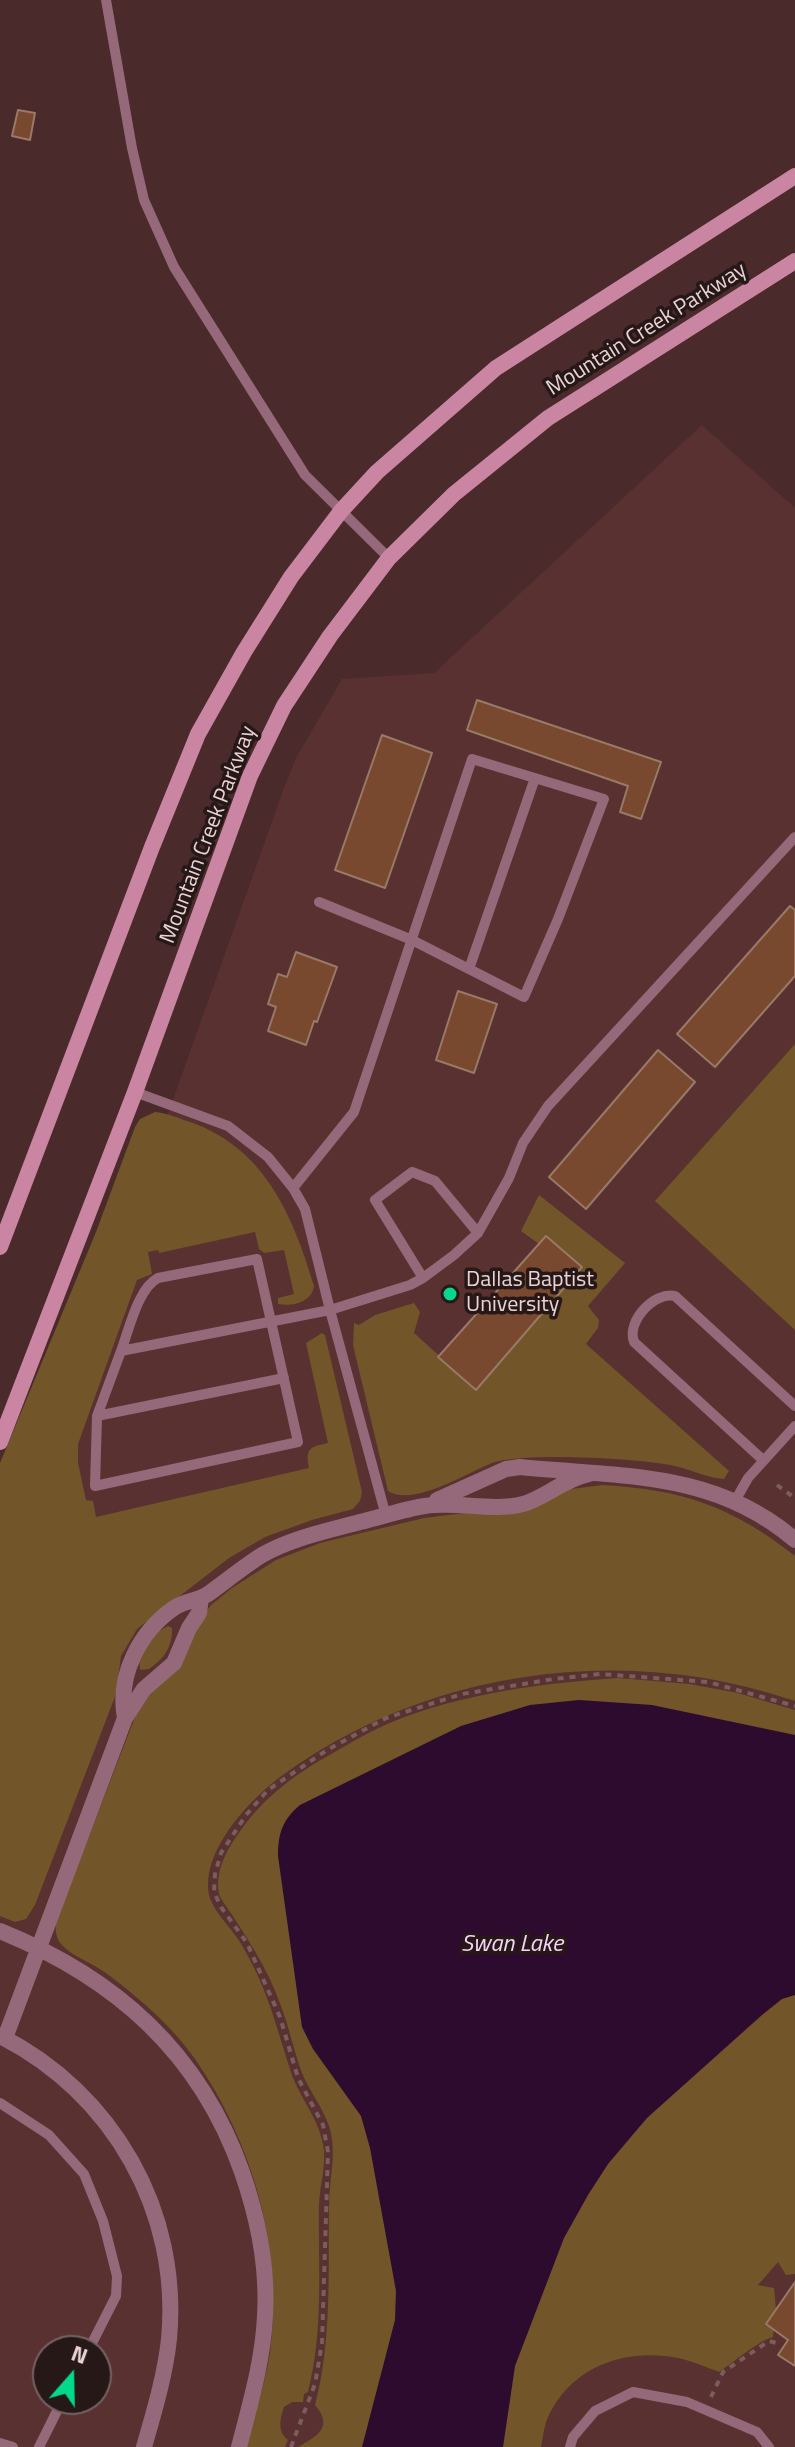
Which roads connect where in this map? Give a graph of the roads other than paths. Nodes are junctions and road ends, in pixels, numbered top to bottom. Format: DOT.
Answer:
graph roads {
  1 [pos="106,0"];
  2 [pos="795,176"];
  3 [pos="795,261"];
  4 [pos="341,511"];
  5 [pos="389,558"];
  6 [pos="535,778"];
  7 [pos="795,837"];
  8 [pos="319,902"];
  9 [pos="412,940"];
  10 [pos="469,969"];
  11 [pos="135,1092"];
  12 [pos="293,1188"];
  13 [pos="478,1233"];
  14 [pos="0,1247"];
  15 [pos="423,1278"];
  16 [pos="330,1310"];
  17 [pos="273,1321"];
  18 [pos="121,1351"];
  19 [pos="284,1378"];
  20 [pos="795,1406"];
  21 [pos="97,1416"];
  22 [pos="795,1426"];
  23 [pos="0,1442"];
  24 [pos="763,1460"];
  25 [pos="589,1474"];
  26 [pos="735,1501"];
  27 [pos="421,1507"];
  28 [pos="386,1516"];
  29 [pos="795,1540"];
  30 [pos="201,1598"];
  31 [pos="125,1718"];
  32 [pos="0,1931"];
  33 [pos="38,1947"];
  34 [pos="2,2042"];
  35 [pos="0,2103"];
  36 [pos="96,2335"];
  37 [pos="55,2415"];
  38 [pos="0,2443"];
  39 [pos="13,2447"];
  40 [pos="39,2447"];
  41 [pos="144,2447"];
  42 [pos="239,2447"];
  43 [pos="570,2447"];
  44 [pos="769,2447"];
  1 -- 4 [label="lane"];
  2 -- 4 [label="main road, Mountain Creek Parkway"];
  3 -- 5 [label="main road, Mountain Creek Parkway"];
  4 -- 5 [label="lane"];
  4 -- 14 [label="main road, Mountain Creek Parkway"];
  5 -- 11 [label="main road, Mountain Creek Parkway"];
  6 -- 9 [label="lane"];
  6 -- 10 [label="lane"];
  6 -- 10 [label="lane"];
  7 -- 13 [label="lane"];
  8 -- 9 [label="lane"];
  9 -- 10 [label="lane"];
  9 -- 12 [label="lane"];
  11 -- 12 [label="lane"];
  11 -- 23 [label="main road, Mountain Creek Parkway"];
  12 -- 16 [label="lane"];
  13 -- 15 [label="lane"];
  13 -- 15 [label="lane"];
  15 -- 16 [label="lane"];
  16 -- 17 [label="lane"];
  16 -- 28 [label="lane"];
  17 -- 18 [label="lane"];
  17 -- 18 [label="lane"];
  17 -- 19 [label="lane"];
  18 -- 21 [label="lane"];
  19 -- 21 [label="lane"];
  19 -- 21 [label="lane"];
  20 -- 24 [label="lane"];
  22 -- 24 [label="lane"];
  24 -- 26 [label="lane"];
  25 -- 26 [label="street"];
  25 -- 27 [label="street"];
  25 -- 27 [label="street"];
  26 -- 29 [label="street"];
  27 -- 28 [label="street"];
  28 -- 30 [label="street"];
  30 -- 31 [label="street"];
  30 -- 31 [label="street"];
  31 -- 33 [label="street"];
  32 -- 33 [label="street"];
  33 -- 34 [label="street"];
  33 -- 42 [label="street"];
  34 -- 41 [label="street"];
  35 -- 36 [label="lane"];
  37 -- 40 [label="lane"];
  38 -- 39 [label="lane"];
  43 -- 44 [label="lane"];
}
